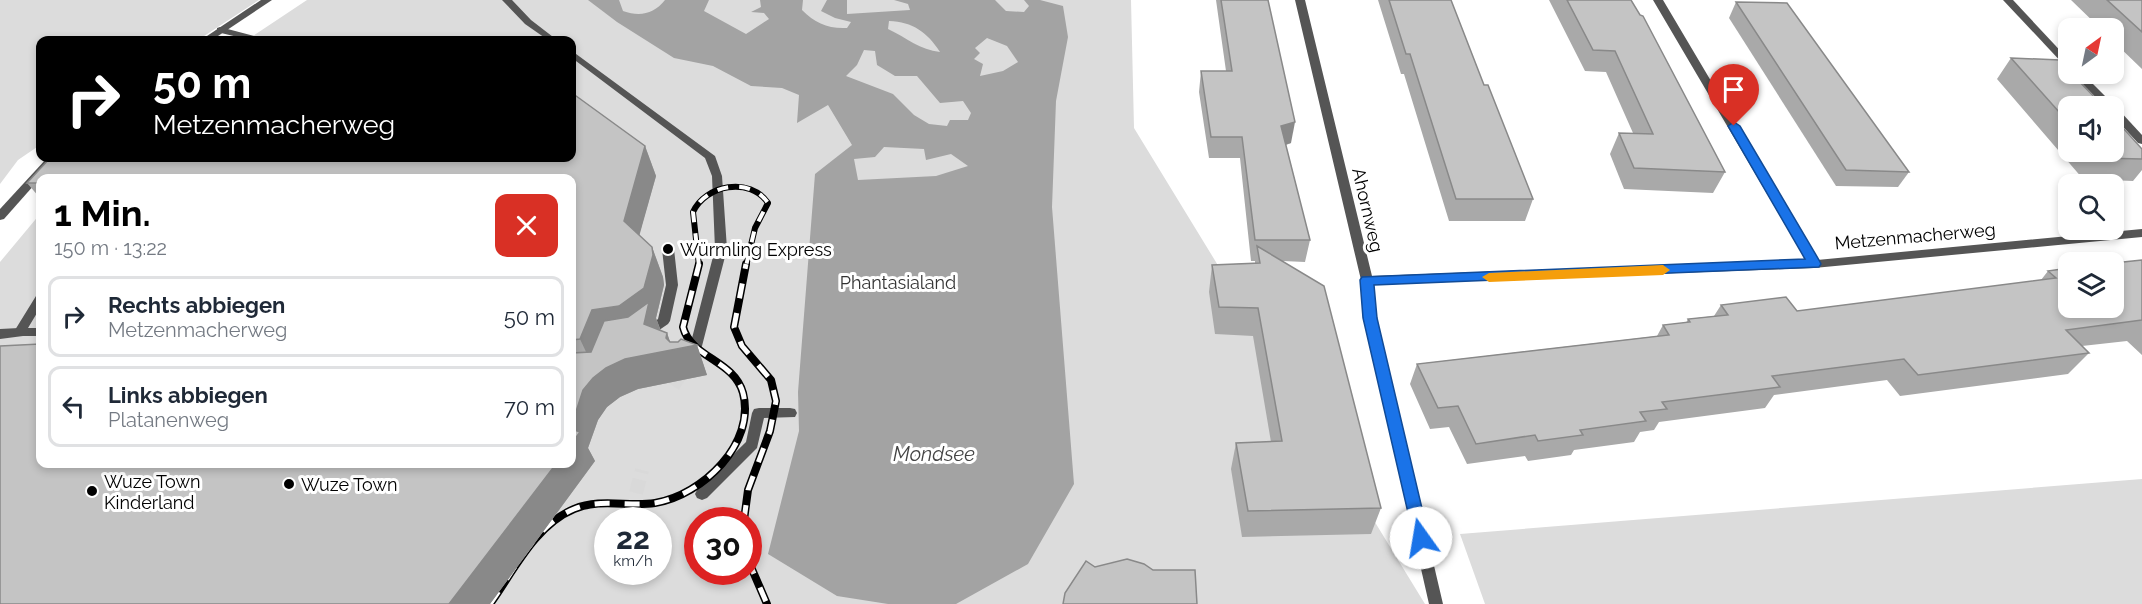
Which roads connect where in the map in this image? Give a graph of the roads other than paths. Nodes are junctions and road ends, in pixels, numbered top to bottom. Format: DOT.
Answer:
graph roads {
  1 [pos="267,0"];
  2 [pos="507,0"];
  3 [pos="1300,0"];
  4 [pos="1658,0"];
  5 [pos="2008,0"];
  6 [pos="220,30"];
  7 [pos="212,36"];
  8 [pos="243,36"];
  9 [pos="547,36"];
  10 [pos="2058,53"];
  11 [pos="576,57"];
  12 [pos="2088,84"];
  13 [pos="2099,96"];
  14 [pos="2124,122"];
  15 [pos="2142,141"];
  16 [pos="49,162"];
  17 [pos="38,174"];
  18 [pos="36,177"];
  19 [pos="0,216"];
  20 [pos="2142,233"];
  21 [pos="668,249"];
  22 [pos="1814,264"];
  23 [pos="1366,280"];
  24 [pos="36,305"];
  25 [pos="36,332"];
  26 [pos="19,333"];
  27 [pos="0,334"];
  28 [pos="635,342"];
  29 [pos="685,366"];
  30 [pos="790,413"];
  31 [pos="702,494"];
  32 [pos="1436,604"];
  1 -- 6 [label="street"];
  2 -- 9 [label="street"];
  3 -- 23 [label="street, Ahornweg"];
  4 -- 22 [label="street"];
  5 -- 10 [label="street"];
  6 -- 7 [label="street"];
  6 -- 8 [label="street"];
  11 -- 29 [label="street"];
  12 -- 13 [label="street"];
  14 -- 15 [label="street"];
  16 -- 17 [label="street"];
  18 -- 19 [label="street"];
  20 -- 22 [label="street, Metzenmacherweg"];
  21 -- 28 [label="street"];
  22 -- 23 [label="street, Metzenmacherweg"];
  23 -- 32 [label="street, Ahornweg"];
  24 -- 26 [label="street"];
  25 -- 26 [label="street"];
  26 -- 27 [label="street"];
  30 -- 31 [label="street"];
}
